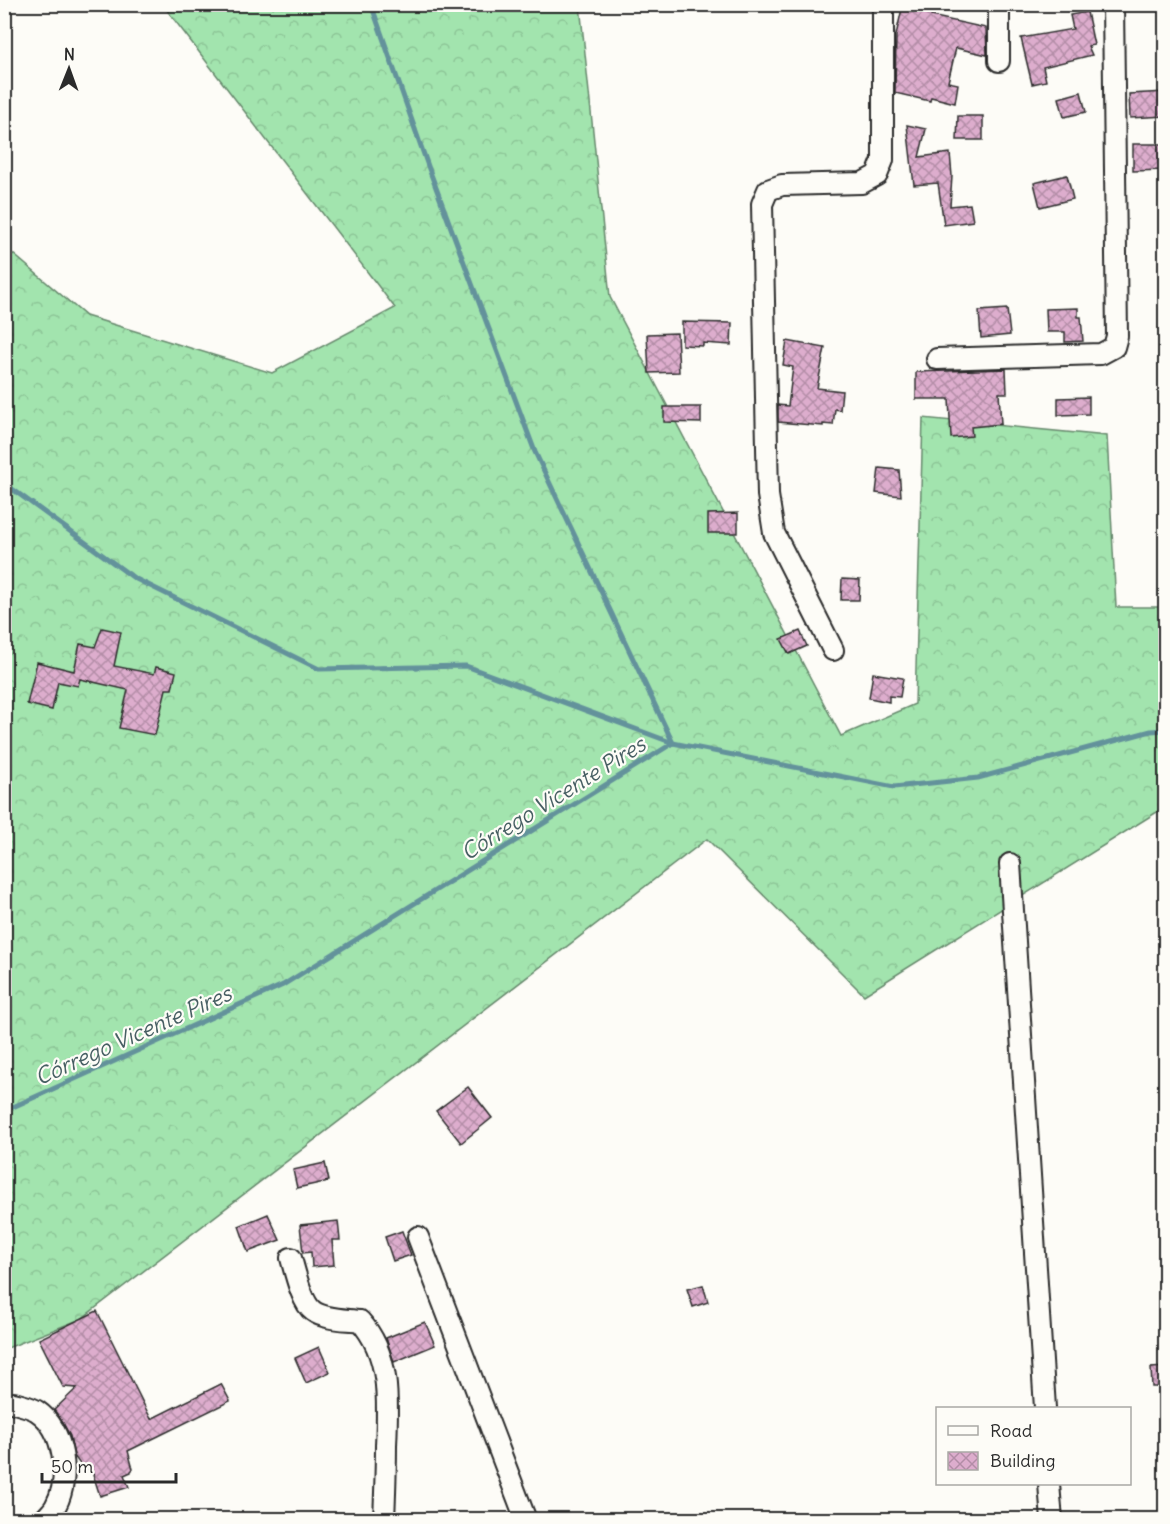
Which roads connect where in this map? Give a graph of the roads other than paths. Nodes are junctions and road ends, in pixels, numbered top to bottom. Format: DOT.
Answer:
graph roads {
  1 [pos="883,4"];
  2 [pos="999,4"];
  3 [pos="1113,4"];
  4 [pos="999,61"];
  5 [pos="937,359"];
  6 [pos="833,650"];
  7 [pos="1010,864"];
  8 [pos="418,1237"];
  9 [pos="291,1258"];
  10 [pos="14,1403"];
  11 [pos="1044,1407"];
  12 [pos="1049,1485"];
  13 [pos="44,1520"];
  14 [pos="384,1520"];
  15 [pos="526,1520"];
  16 [pos="1052,1520"];
  1 -- 6 [label="street"];
  2 -- 4 [label="street"];
  3 -- 5 [label="street"];
  7 -- 11 [label="street"];
  8 -- 15 [label="street"];
  9 -- 14 [label="street"];
  10 -- 13 [label="street"];
  12 -- 16 [label="street"];
}
